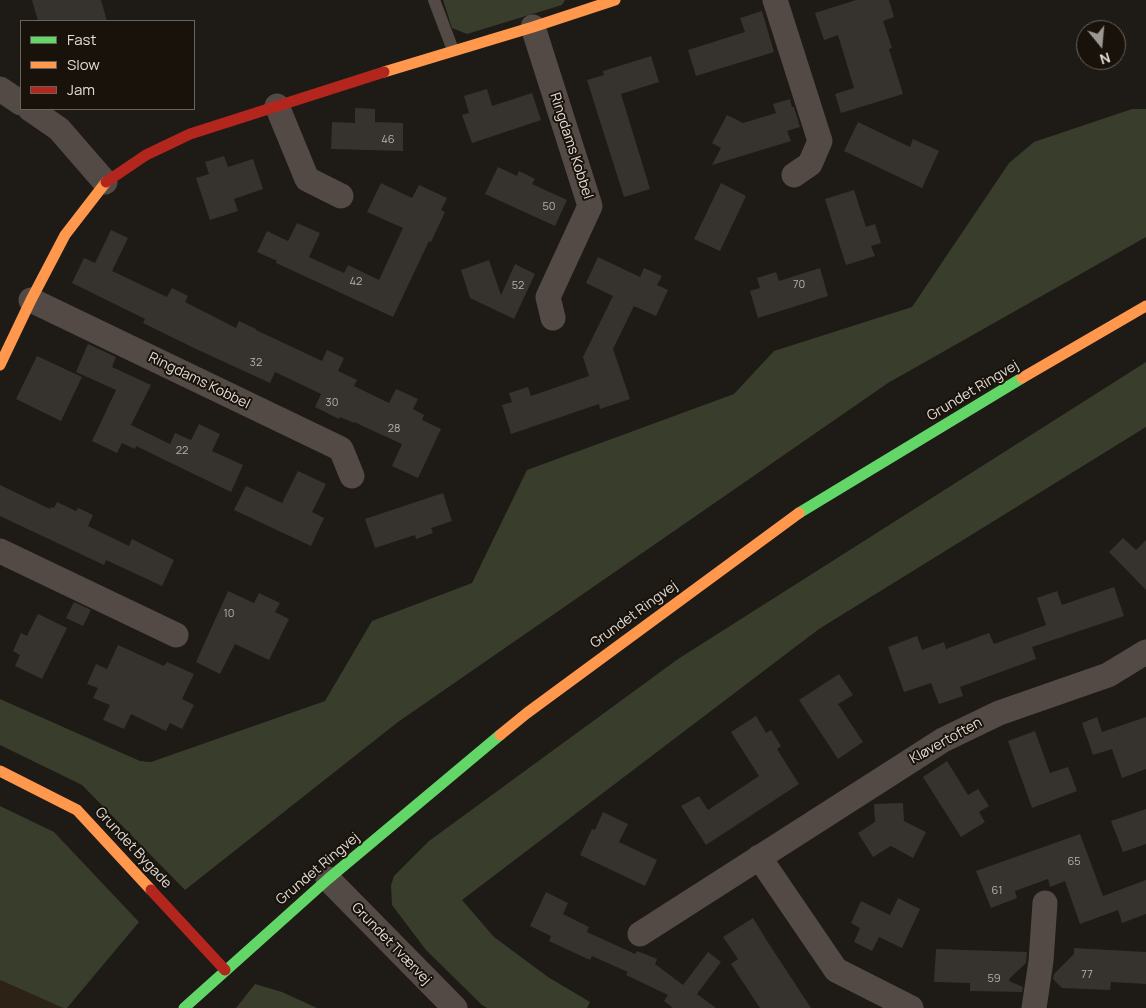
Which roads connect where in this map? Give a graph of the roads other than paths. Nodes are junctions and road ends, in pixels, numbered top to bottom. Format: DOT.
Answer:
graph roads {
  1 [pos="434,0"];
  2 [pos="616,0"];
  3 [pos="775,0"];
  4 [pos="587,4"];
  5 [pos="533,27"];
  6 [pos="453,50"];
  7 [pos="0,89"];
  8 [pos="20,102"];
  9 [pos="277,106"];
  10 [pos="32,110"];
  11 [pos="794,175"];
  12 [pos="106,182"];
  13 [pos="341,196"];
  14 [pos="31,300"];
  15 [pos="1146,306"];
  16 [pos="553,318"];
  17 [pos="0,365"];
  18 [pos="352,476"];
  19 [pos="0,551"];
  20 [pos="176,635"];
  21 [pos="1146,652"];
  22 [pos="0,771"];
  23 [pos="759,857"];
  24 [pos="328,879"];
  25 [pos="1045,903"];
  26 [pos="640,934"];
  27 [pos="225,970"];
  28 [pos="184,1008"];
  29 [pos="456,1008"];
  30 [pos="911,1008"];
  31 [pos="1034,1008"];
  1 -- 6 [label="lane"];
  2 -- 4 [label="street"];
  3 -- 11 [label="street"];
  4 -- 5 [label="street"];
  5 -- 6 [label="street"];
  5 -- 16 [label="street, Ringdams Kobbel"];
  6 -- 9 [label="street"];
  7 -- 8 [label="street"];
  9 -- 12 [label="street"];
  9 -- 13 [label="street"];
  10 -- 12 [label="street"];
  12 -- 14 [label="street"];
  14 -- 17 [label="street"];
  14 -- 18 [label="street, Ringdams Kobbel"];
  15 -- 24 [label="street, Grundet Ringvej"];
  19 -- 20 [label="street"];
  21 -- 23 [label="street, Kløvertoften"];
  22 -- 27 [label="street, Grundet Bygade"];
  23 -- 26 [label="street, Kløvertoften"];
  23 -- 30 [label="street"];
  24 -- 27 [label="street, Grundet Ringvej"];
  24 -- 29 [label="street, Grundet Tværvej"];
  25 -- 31 [label="street"];
  27 -- 28 [label="street, Grundet Ringvej"];
}
